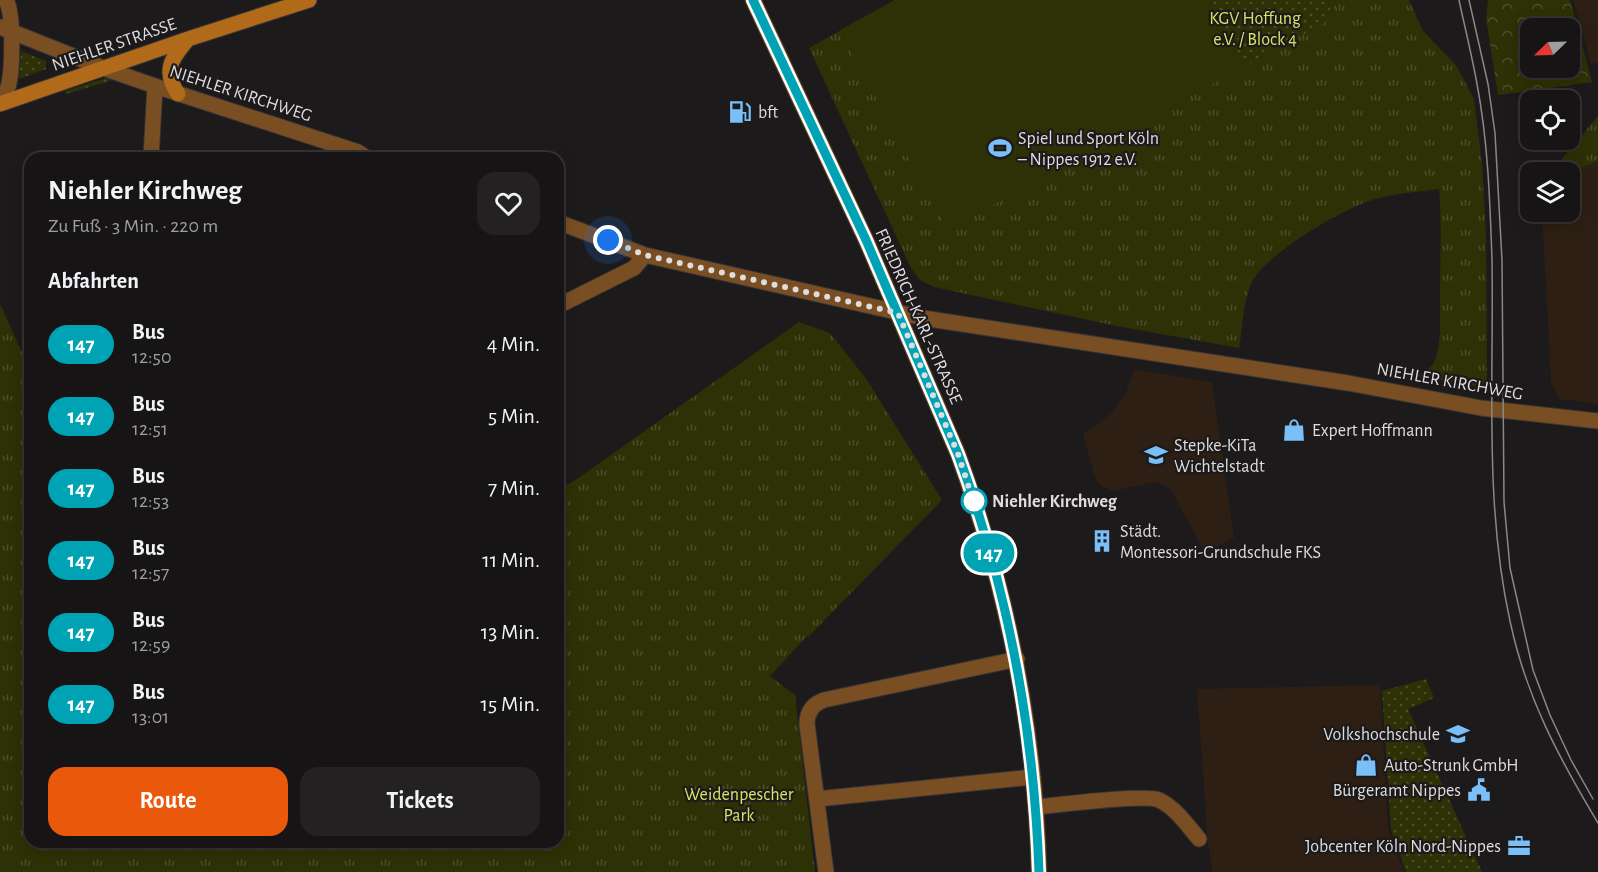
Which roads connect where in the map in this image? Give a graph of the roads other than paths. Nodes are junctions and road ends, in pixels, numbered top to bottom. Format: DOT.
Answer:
graph roads {
  1 [pos="6,0"];
  2 [pos="309,0"];
  3 [pos="753,0"];
  4 [pos="6,29"];
  5 [pos="188,39"];
  6 [pos="103,68"];
  7 [pos="155,86"];
  8 [pos="178,94"];
  9 [pos="0,103"];
  10 [pos="150,152"];
  11 [pos="358,152"];
  12 [pos="564,224"];
  13 [pos="645,255"];
  14 [pos="564,303"];
  15 [pos="898,313"];
  16 [pos="1598,421"];
  17 [pos="1017,659"];
  18 [pos="1033,777"];
  19 [pos="818,799"];
  20 [pos="1037,807"];
  21 [pos="1200,839"];
  22 [pos="826,872"];
  23 [pos="1039,872"];
  1 -- 4 [label="street"];
  2 -- 5 [label="main road, NIEHLER STRASSE"];
  3 -- 15 [label="main road, FRIEDRICH-KARL-STRASSE"];
  4 -- 6 [label="street, NIEHLER KIRCHWEG"];
  4 -- 9 [label="street"];
  5 -- 6 [label="main road, NIEHLER STRASSE"];
  5 -- 8 [label="main road"];
  6 -- 7 [label="street, NIEHLER KIRCHWEG"];
  6 -- 9 [label="main road, NIEHLER STRASSE"];
  7 -- 8 [label="street, NIEHLER KIRCHWEG"];
  7 -- 10 [label="street"];
  8 -- 11 [label="street, NIEHLER KIRCHWEG"];
  12 -- 13 [label="street, NIEHLER KIRCHWEG"];
  13 -- 14 [label="street"];
  13 -- 15 [label="street, NIEHLER KIRCHWEG"];
  15 -- 16 [label="street, NIEHLER KIRCHWEG"];
  15 -- 17 [label="main road, FRIEDRICH-KARL-STRASSE"];
  17 -- 18 [label="main road, FRIEDRICH-KARL-STRASSE"];
  17 -- 19 [label="street"];
  18 -- 19 [label="street"];
  18 -- 20 [label="main road, FRIEDRICH-KARL-STRASSE"];
  19 -- 22 [label="street"];
  20 -- 21 [label="street"];
  20 -- 23 [label="main road, FRIEDRICH-KARL-STRASSE"];
}
